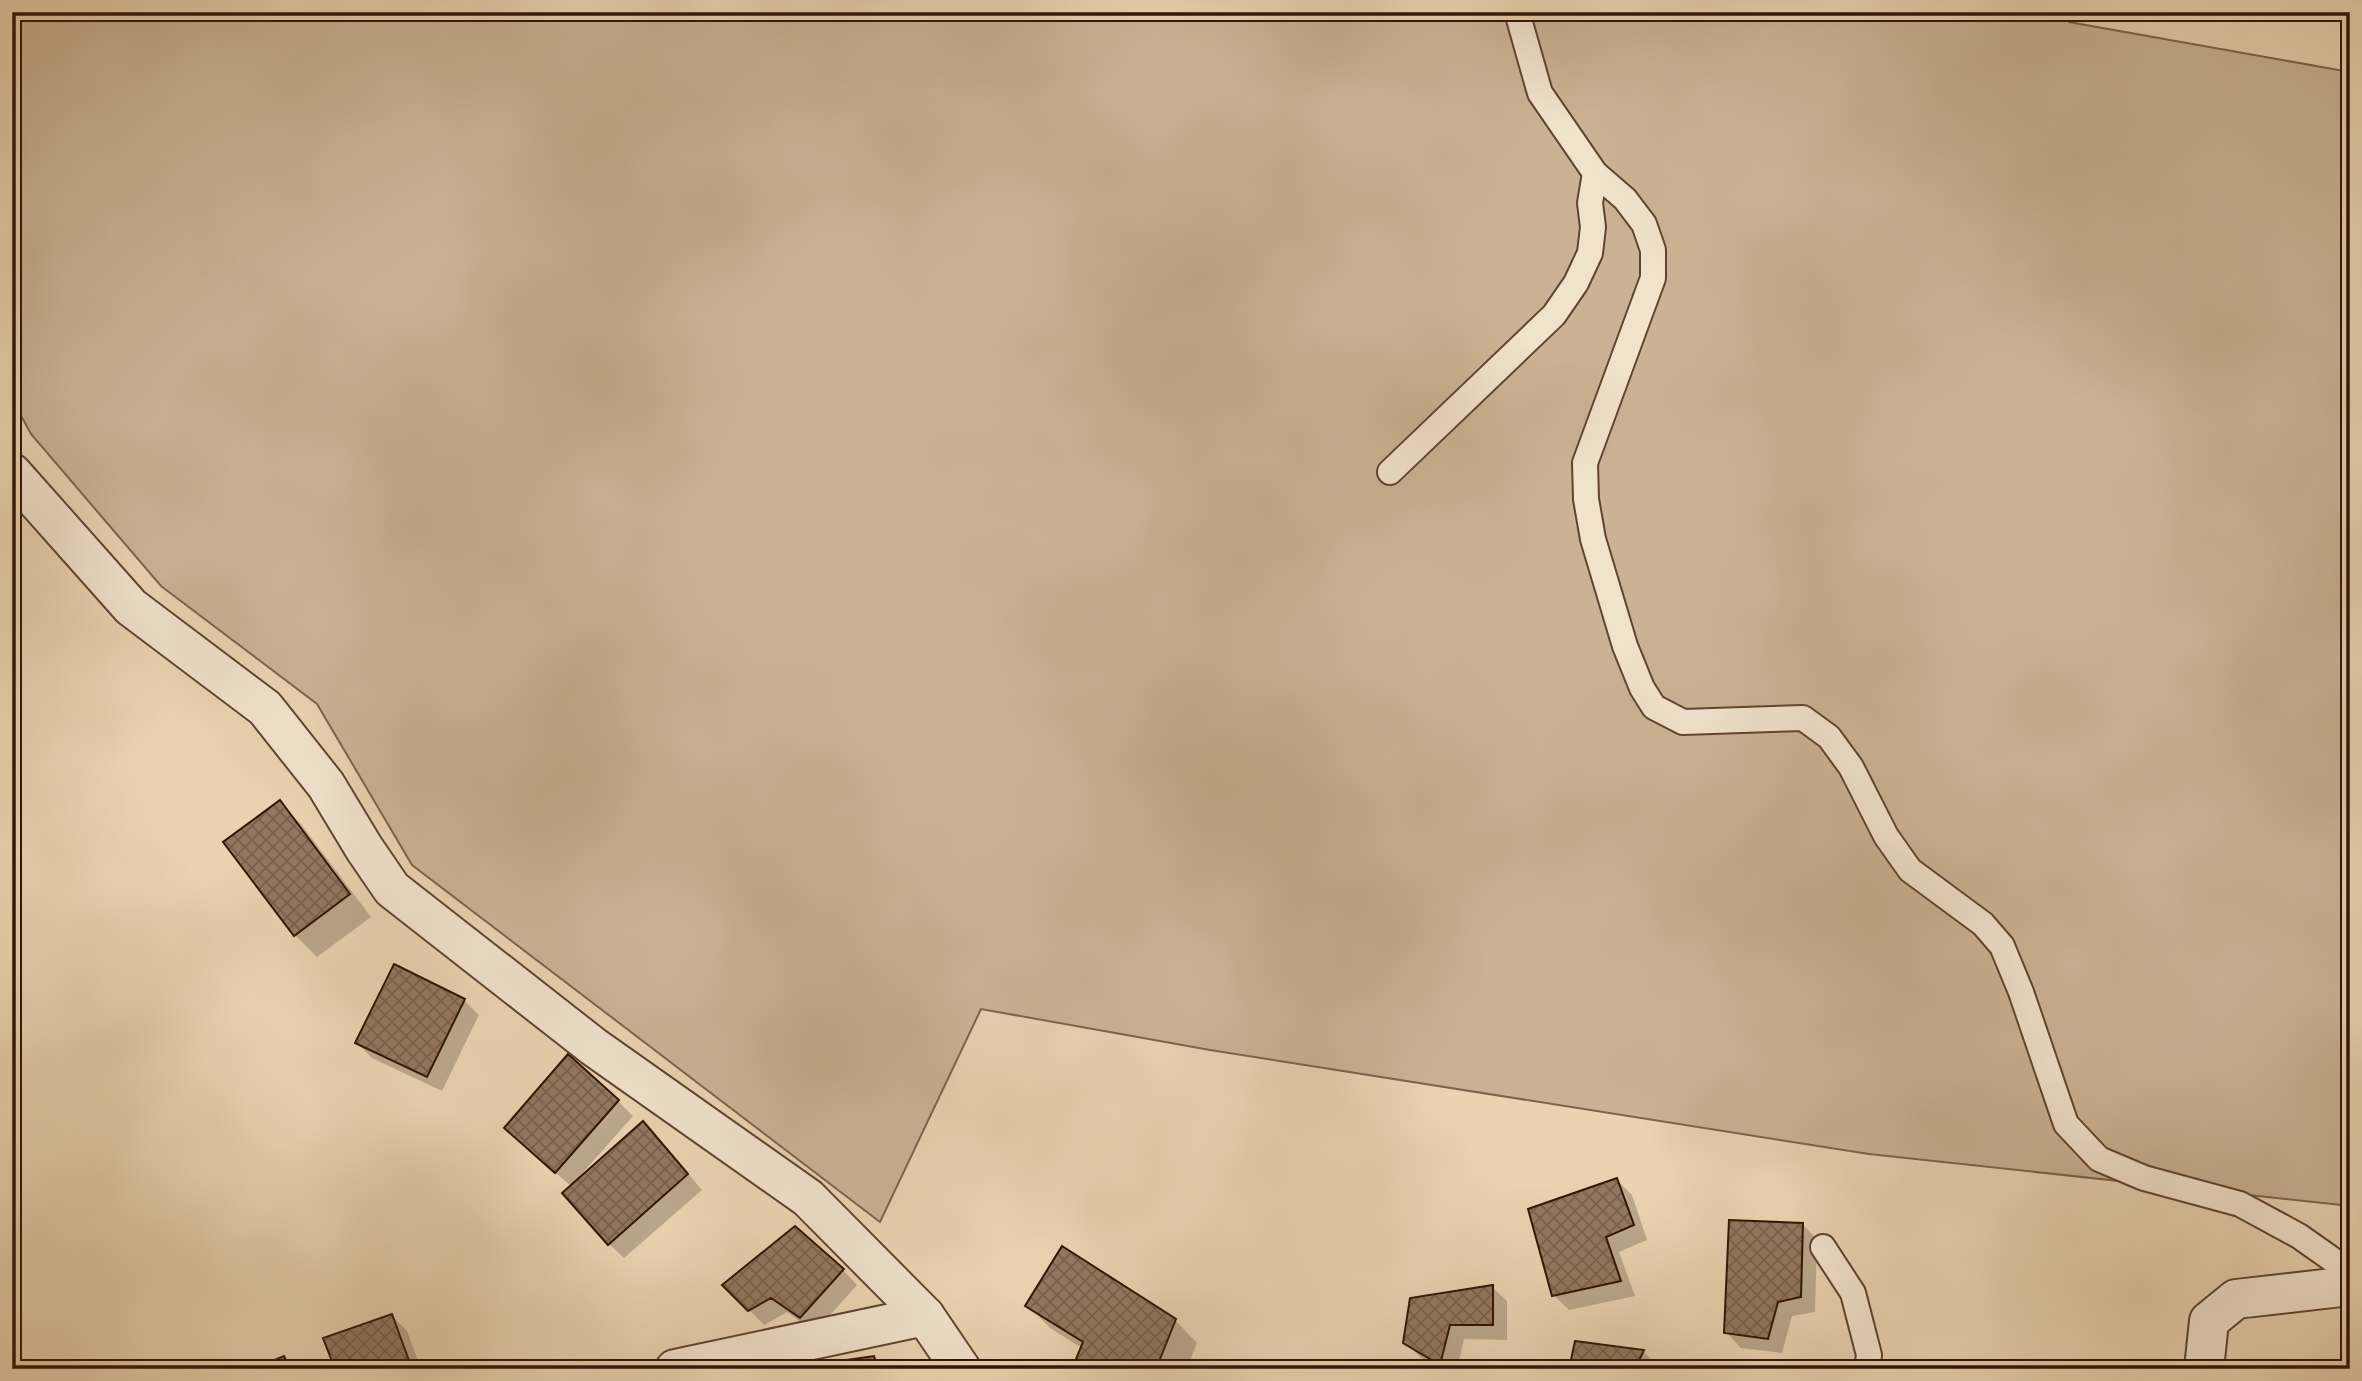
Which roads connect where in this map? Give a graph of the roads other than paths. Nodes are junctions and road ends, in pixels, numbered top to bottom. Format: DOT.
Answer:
graph roads {
  1 [pos="1517,12"];
  2 [pos="1595,173"];
  3 [pos="1390,472"];
  4 [pos="12,473"];
  5 [pos="1823,1247"];
  6 [pos="2350,1272"];
  7 [pos="2350,1286"];
  8 [pos="925,1316"];
  9 [pos="675,1369"];
  10 [pos="961,1369"];
  11 [pos="1867,1369"];
  12 [pos="2203,1369"];
  1 -- 2 [label="lane"];
  2 -- 3 [label="lane"];
  2 -- 6 [label="lane"];
  4 -- 8 [label="street"];
  5 -- 11 [label="lane"];
  7 -- 12 [label="street"];
  8 -- 9 [label="street"];
  8 -- 10 [label="street"];
}
